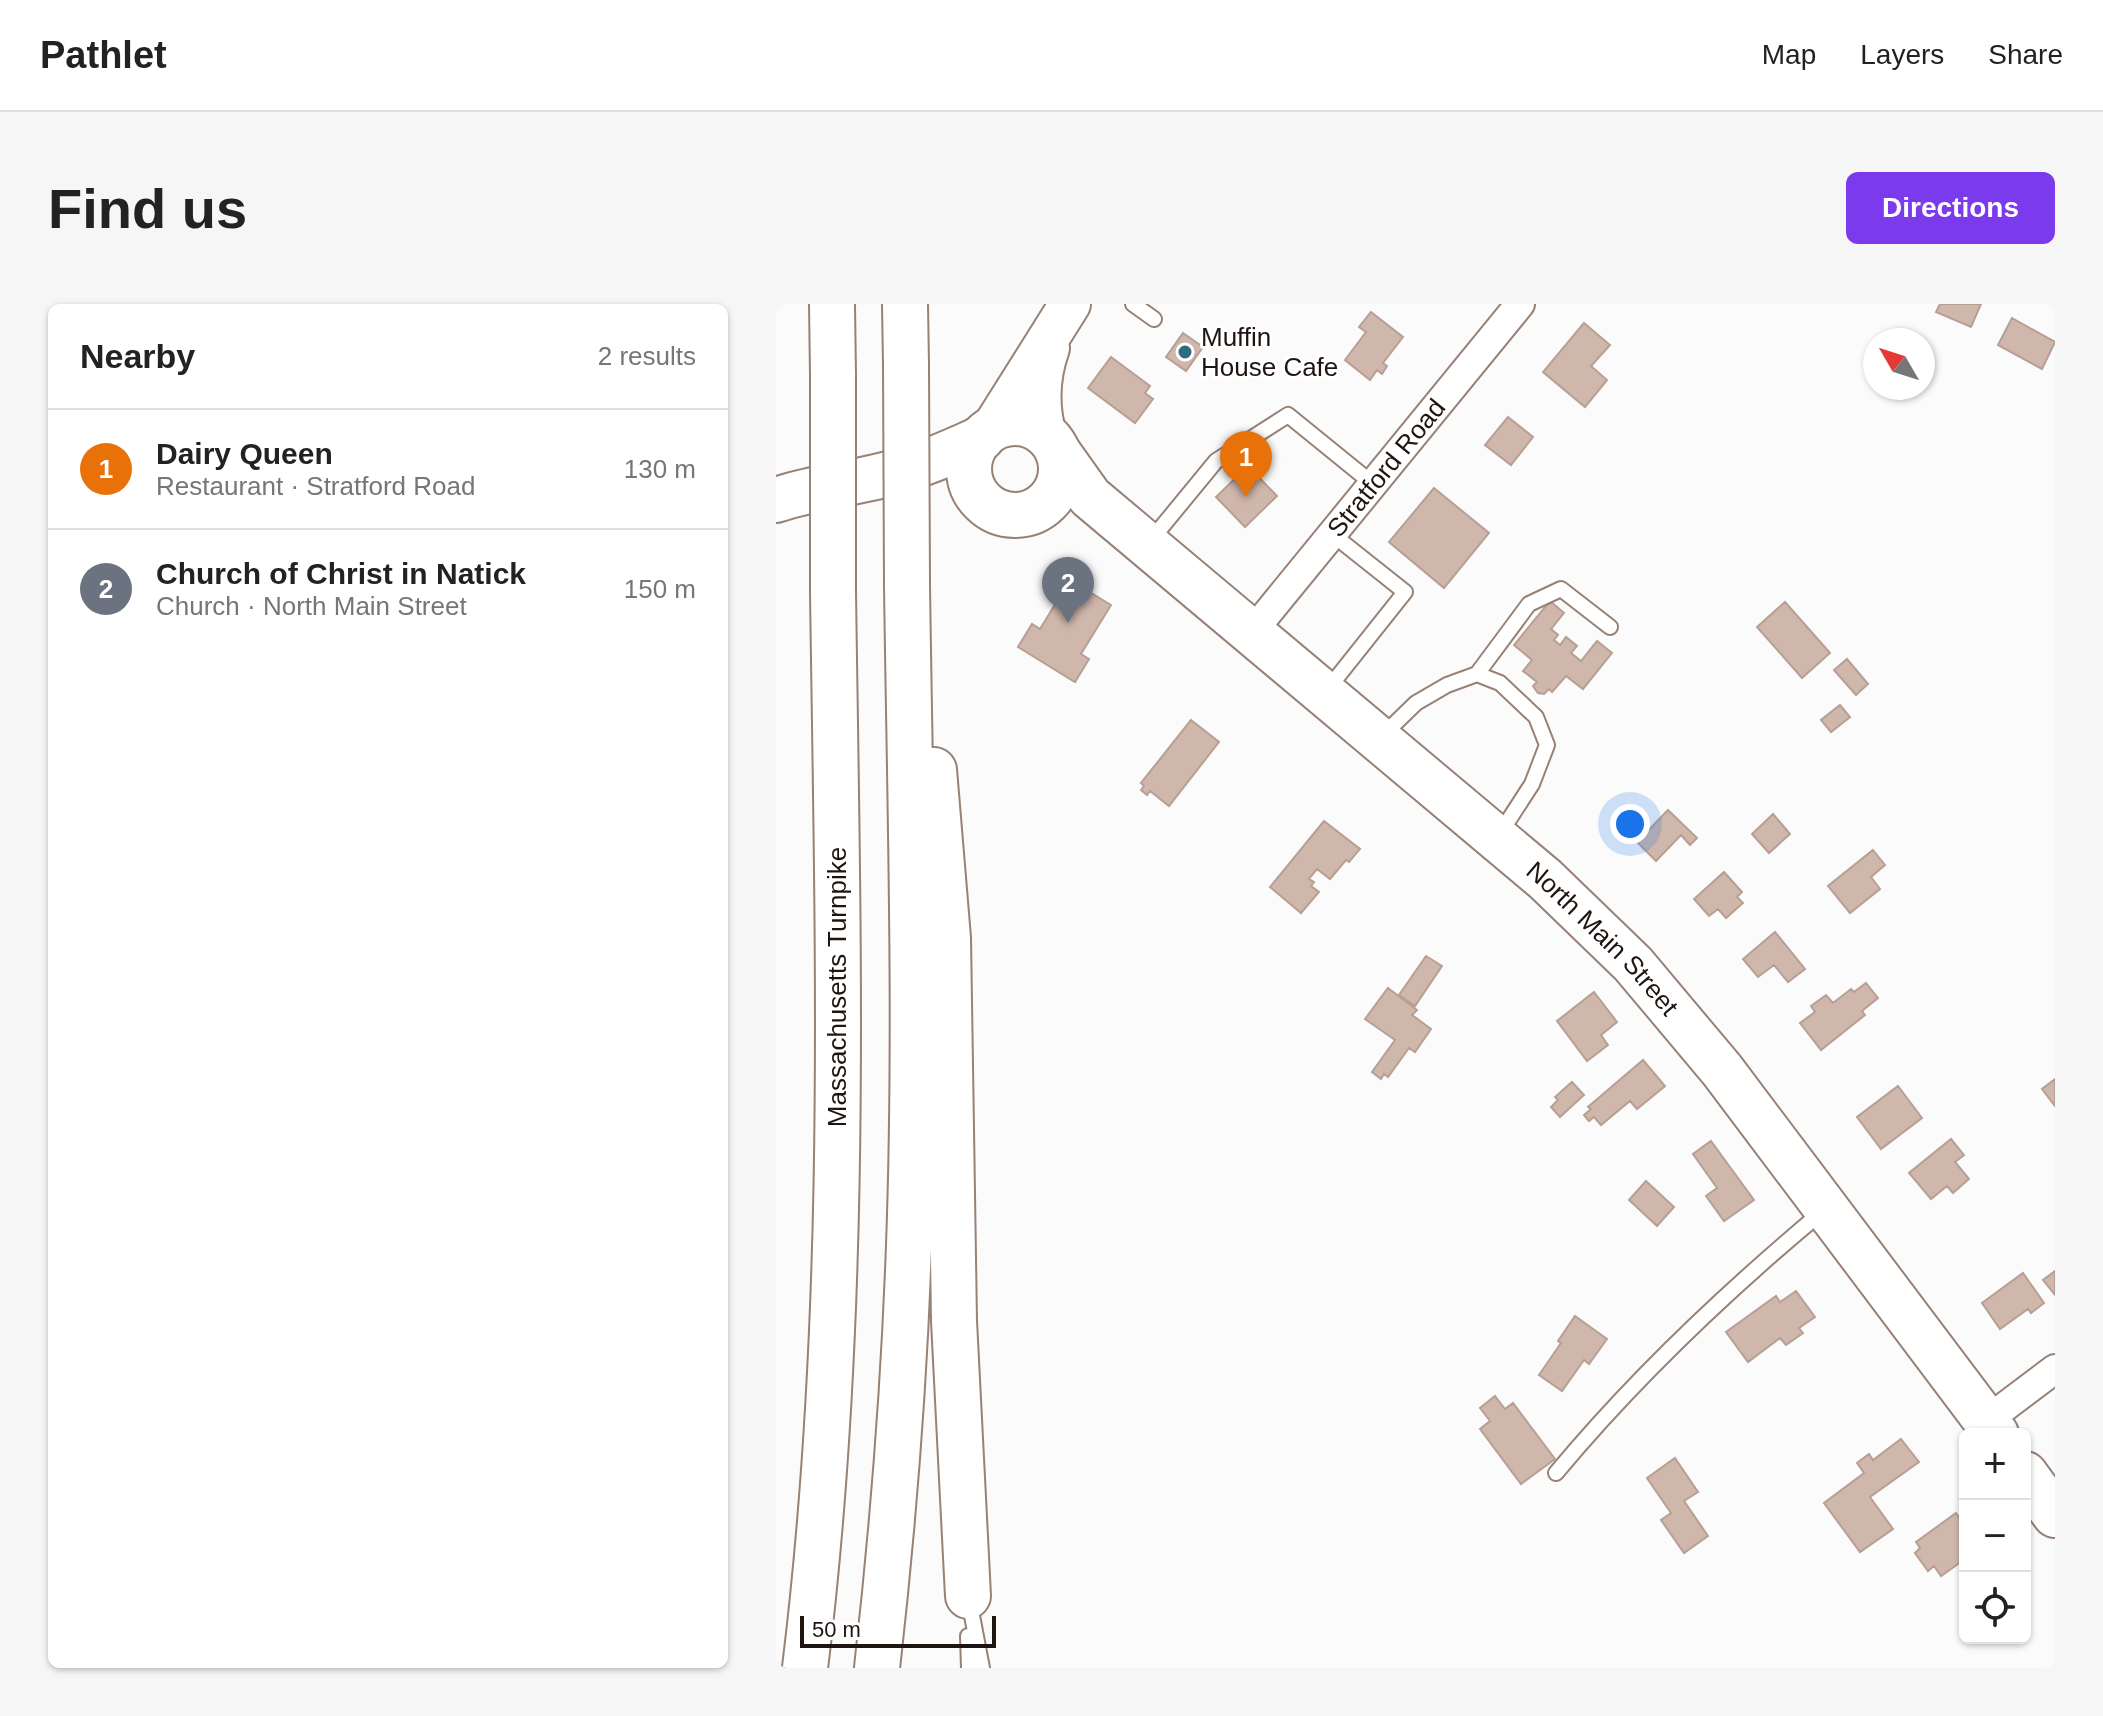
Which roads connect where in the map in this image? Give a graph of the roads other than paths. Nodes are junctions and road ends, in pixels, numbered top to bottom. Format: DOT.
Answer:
graph roads {
  1 [pos="832,304"];
  2 [pos="905,304"];
  3 [pos="1133,304"];
  4 [pos="1520,304"];
  5 [pos="1066,309"];
  6 [pos="1154,319"];
  7 [pos="985,435"];
  8 [pos="1052,444"];
  9 [pos="882,476"];
  10 [pos="1373,484"];
  11 [pos="776,500"];
  12 [pos="983,501"];
  13 [pos="1026,514"];
  14 [pos="1135,534"];
  15 [pos="1332,534"];
  16 [pos="907,585"];
  17 [pos="1610,627"];
  18 [pos="1252,632"];
  19 [pos="1477,674"];
  20 [pos="1325,693"];
  21 [pos="1380,739"];
  22 [pos="1497,839"];
  23 [pos="1827,1208"];
  24 [pos="2055,1369"];
  25 [pos="1991,1427"];
  26 [pos="1556,1473"];
  27 [pos="2031,1482"];
  28 [pos="2055,1515"];
  29 [pos="968,1596"];
  30 [pos="805,1668"];
  31 [pos="877,1668"];
  32 [pos="969,1668"];
  33 [pos="982,1668"];
  1 -- 30 [label="main road, Massachusetts Turnpike, bridge"];
  2 -- 16 [label="main road, bridge"];
  3 -- 6 [label="lane"];
  4 -- 10 [label="street, Stratford Road"];
  5 -- 7 [label="main road"];
  5 -- 8 [label="main road"];
  7 -- 8 [label="main road"];
  7 -- 9 [label="main road"];
  7 -- 12 [label="main road"];
  8 -- 13 [label="main road"];
  8 -- 14 [label="main road, North Main Street"];
  9 -- 11 [label="main road"];
  9 -- 12 [label="main road"];
  10 -- 14 [label="lane"];
  10 -- 15 [label="street, Stratford Road"];
  12 -- 13 [label="main road"];
  13 -- 14 [label="main road, North Main Street"];
  14 -- 18 [label="main road, North Main Street"];
  15 -- 18 [label="street, Stratford Road"];
  15 -- 20 [label="lane"];
  16 -- 29 [label="main road"];
  16 -- 31 [label="main road"];
  17 -- 19 [label="lane"];
  18 -- 20 [label="main road, North Main Street"];
  19 -- 21 [label="lane"];
  19 -- 22 [label="lane"];
  20 -- 21 [label="main road, North Main Street"];
  21 -- 22 [label="main road, North Main Street"];
  22 -- 23 [label="main road, North Main Street"];
  23 -- 25 [label="main road, North Main Street"];
  23 -- 26 [label="lane"];
  24 -- 25 [label="street"];
  27 -- 28 [label="main road"];
  29 -- 32 [label="lane"];
  29 -- 33 [label="lane"];
}
